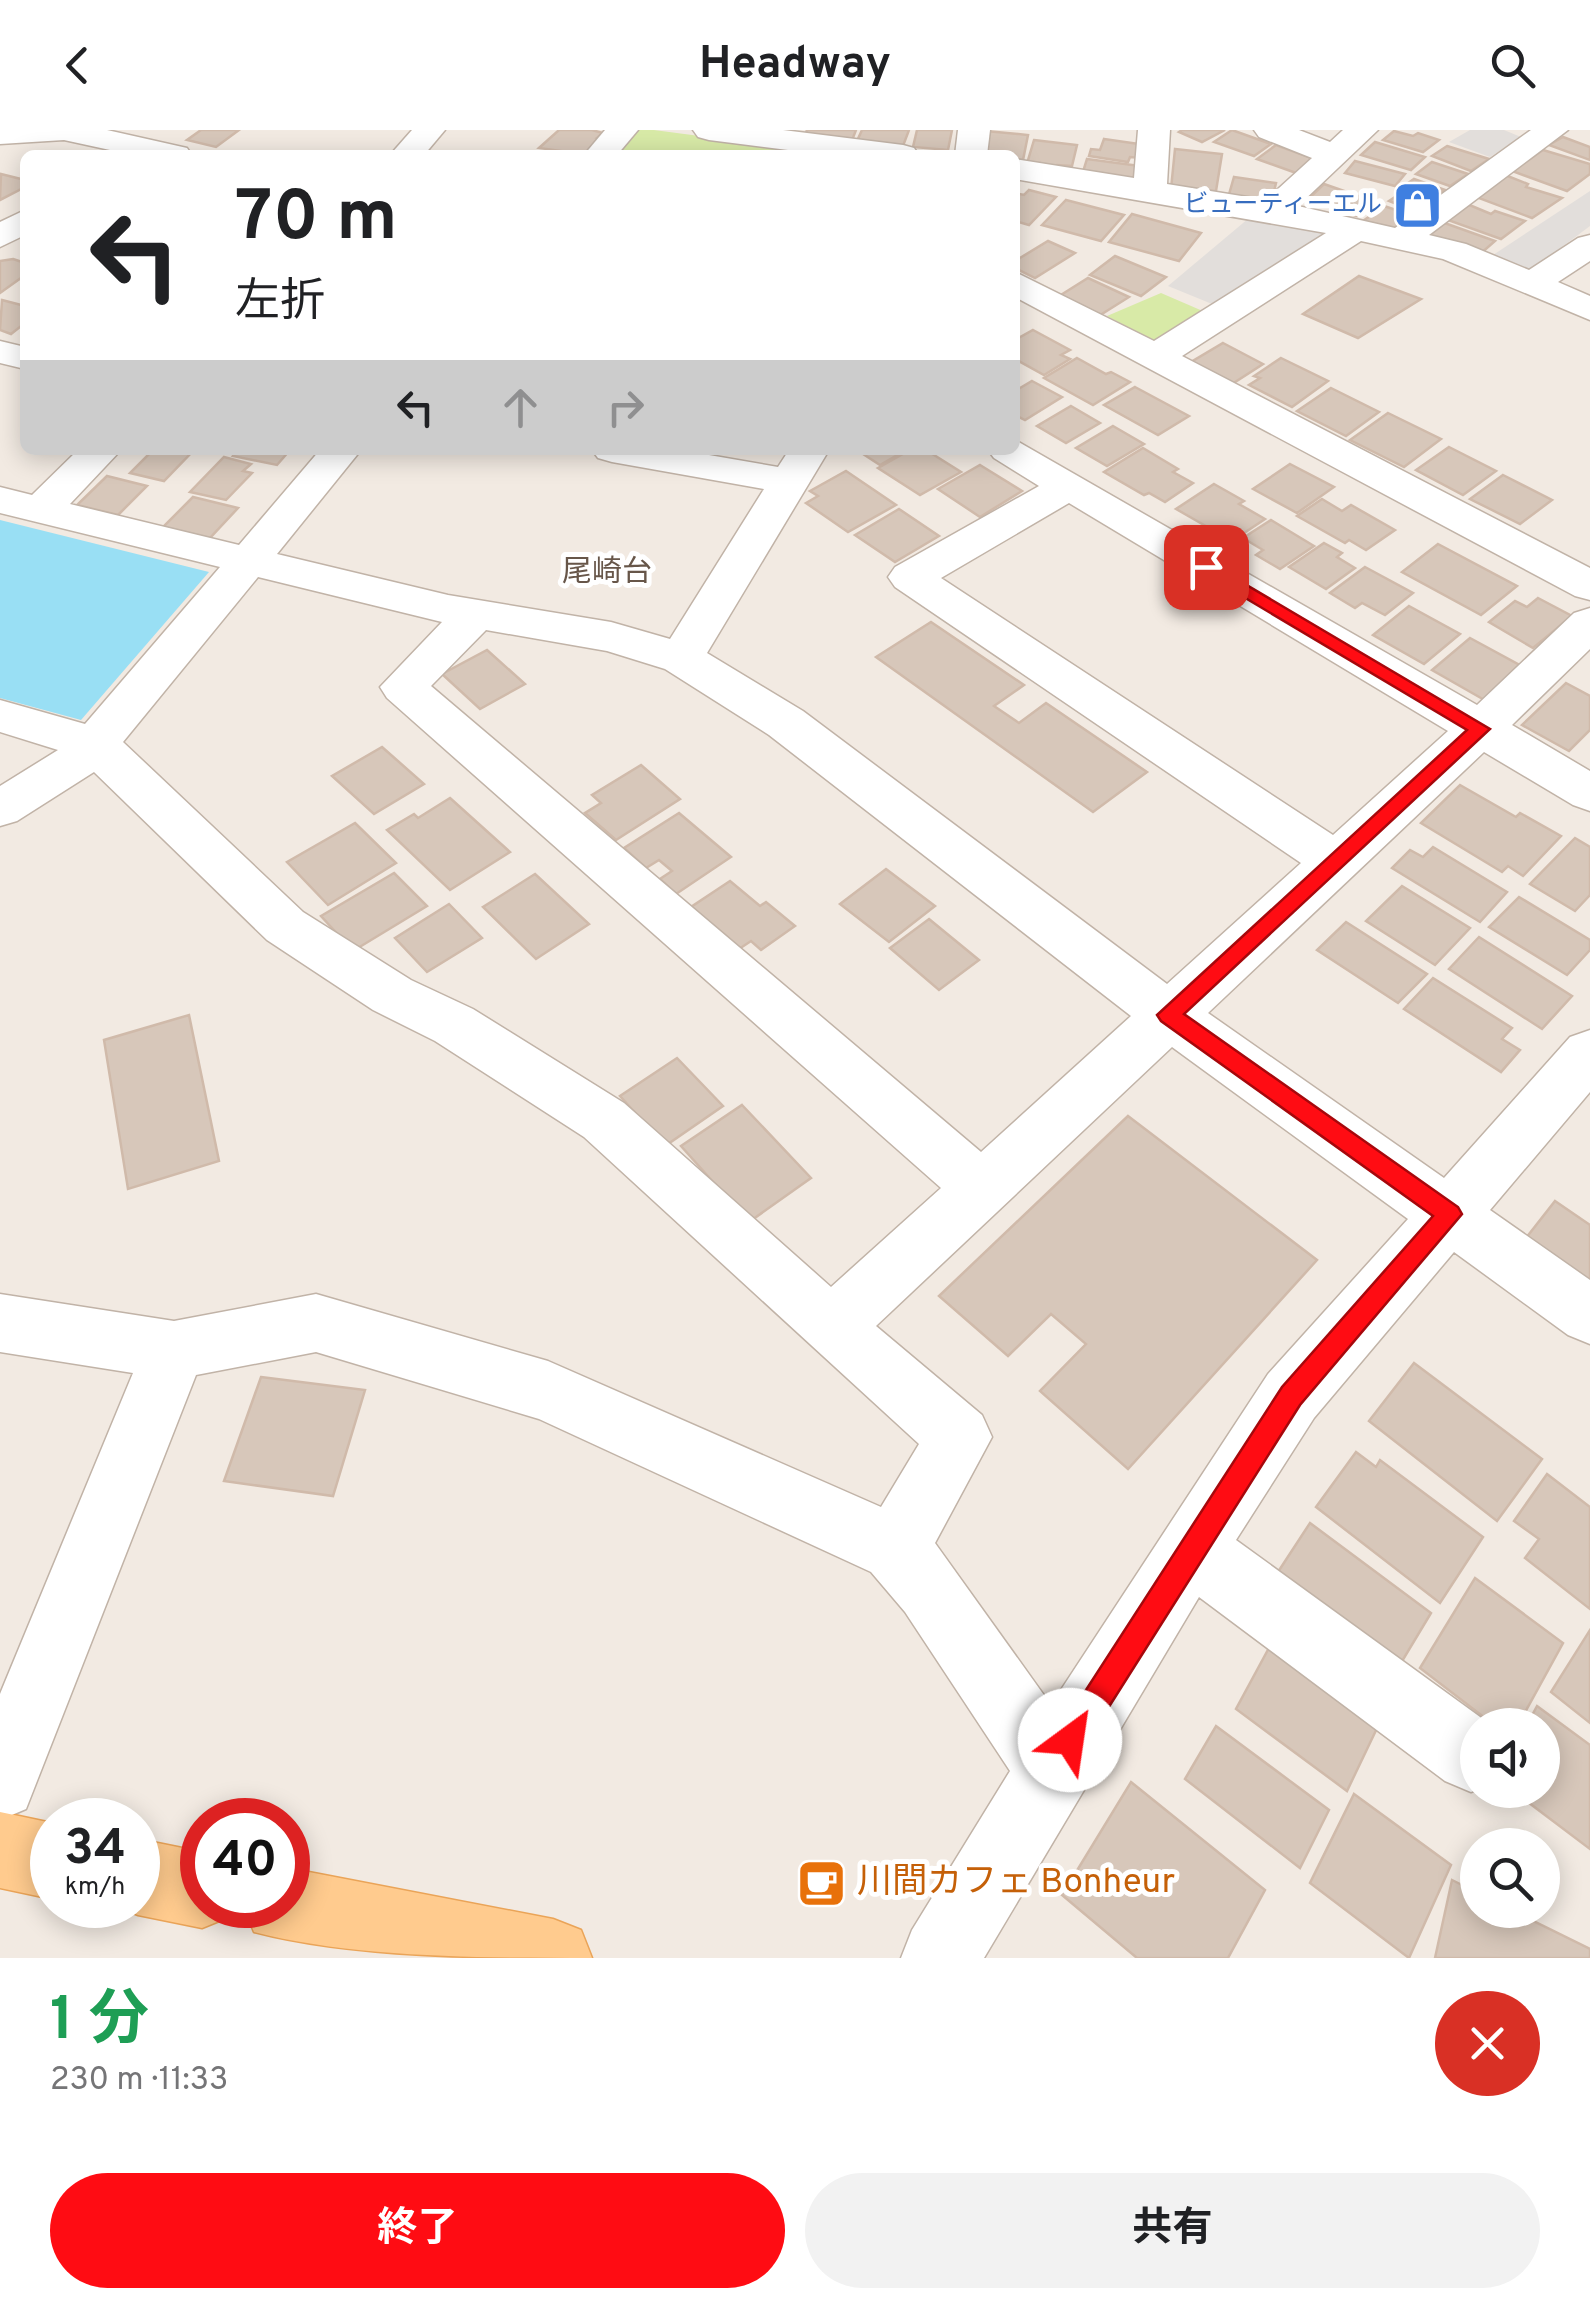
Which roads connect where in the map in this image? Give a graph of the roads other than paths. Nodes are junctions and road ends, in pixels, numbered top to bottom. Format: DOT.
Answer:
graph roads {
  1 [pos="64,130"];
  2 [pos="430,130"];
  3 [pos="622,130"];
  4 [pos="709,130"];
  5 [pos="1154,130"];
  6 [pos="1270,130"];
  7 [pos="1362,130"];
  8 [pos="1552,130"];
  9 [pos="0,134"];
  10 [pos="782,134"];
  11 [pos="124,150"];
  12 [pos="411,150"];
  13 [pos="604,150"];
  14 [pos="874,150"];
  15 [pos="1334,155"];
  16 [pos="1020,170"];
  17 [pos="1150,189"];
  18 [pos="1273,211"];
  19 [pos="1356,229"];
  20 [pos="1402,239"];
  21 [pos="1590,245"];
  22 [pos="1530,285"];
  23 [pos="1027,302"];
  24 [pos="1590,309"];
  25 [pos="1154,357"];
  26 [pos="96,455"];
  27 [pos="337,455"];
  28 [pos="671,455"];
  29 [pos="1016,455"];
  30 [pos="800,466"];
  31 [pos="1069,486"];
  32 [pos="0,500"];
  33 [pos="41,510"];
  34 [pos="250,562"];
  35 [pos="1590,586"];
  36 [pos="476,614"];
  37 [pos="1590,623"];
  38 [pos="680,658"];
  39 [pos="0,716"];
  40 [pos="1480,729"];
  41 [pos="95,744"];
  42 [pos="1590,793"];
  43 [pos="0,808"];
  44 [pos="1335,862"];
  45 [pos="1168,1015"];
  46 [pos="1590,1053"];
  47 [pos="982,1188"];
  48 [pos="1450,1214"];
  49 [pos="1590,1316"];
  50 [pos="0,1322"];
  51 [pos="831,1327"];
  52 [pos="174,1350"];
  53 [pos="896,1548"];
  54 [pos="1192,1549"];
  55 [pos="1460,1748"];
  56 [pos="1052,1770"];
  57 [pos="0,1783"];
  58 [pos="0,1850"];
  59 [pos="30,1856"];
  60 [pos="310,1911"];
  61 [pos="553,1958"];
  62 [pos="940,1958"];
  1 -- 9 [label="street"];
  1 -- 11 [label="street"];
  2 -- 12 [label="street"];
  3 -- 13 [label="street"];
  4 -- 10 [label="street"];
  5 -- 17 [label="street"];
  6 -- 15 [label="street"];
  7 -- 15 [label="street"];
  8 -- 20 [label="street"];
  10 -- 14 [label="street"];
  15 -- 18 [label="street"];
  16 -- 17 [label="street"];
  17 -- 18 [label="street"];
  18 -- 19 [label="street"];
  19 -- 20 [label="street"];
  19 -- 25 [label="street"];
  20 -- 22 [label="street"];
  21 -- 22 [label="street"];
  22 -- 24 [label="street"];
  23 -- 25 [label="street"];
  25 -- 35 [label="street"];
  26 -- 33 [label="street"];
  27 -- 34 [label="street"];
  28 -- 30 [label="street"];
  29 -- 31 [label="street"];
  30 -- 38 [label="street"];
  31 -- 40 [label="street"];
  31 -- 44 [label="street"];
  32 -- 33 [label="street"];
  33 -- 34 [label="street"];
  34 -- 36 [label="street"];
  34 -- 41 [label="street"];
  36 -- 38 [label="street"];
  36 -- 47 [label="street"];
  37 -- 40 [label="street"];
  38 -- 45 [label="street"];
  39 -- 41 [label="street"];
  40 -- 42 [label="street"];
  40 -- 44 [label="street"];
  41 -- 43 [label="street"];
  41 -- 51 [label="street"];
  44 -- 45 [label="street"];
  45 -- 47 [label="street"];
  45 -- 48 [label="street"];
  46 -- 48 [label="street"];
  47 -- 51 [label="street"];
  48 -- 49 [label="street"];
  48 -- 54 [label="street"];
  50 -- 52 [label="street"];
  51 -- 53 [label="street"];
  52 -- 53 [label="street"];
  52 -- 57 [label="street"];
  53 -- 56 [label="street"];
  54 -- 55 [label="street"];
  54 -- 56 [label="street"];
  56 -- 62 [label="street"];
  58 -- 59 [label="main road"];
  60 -- 61 [label="main road"];
}
